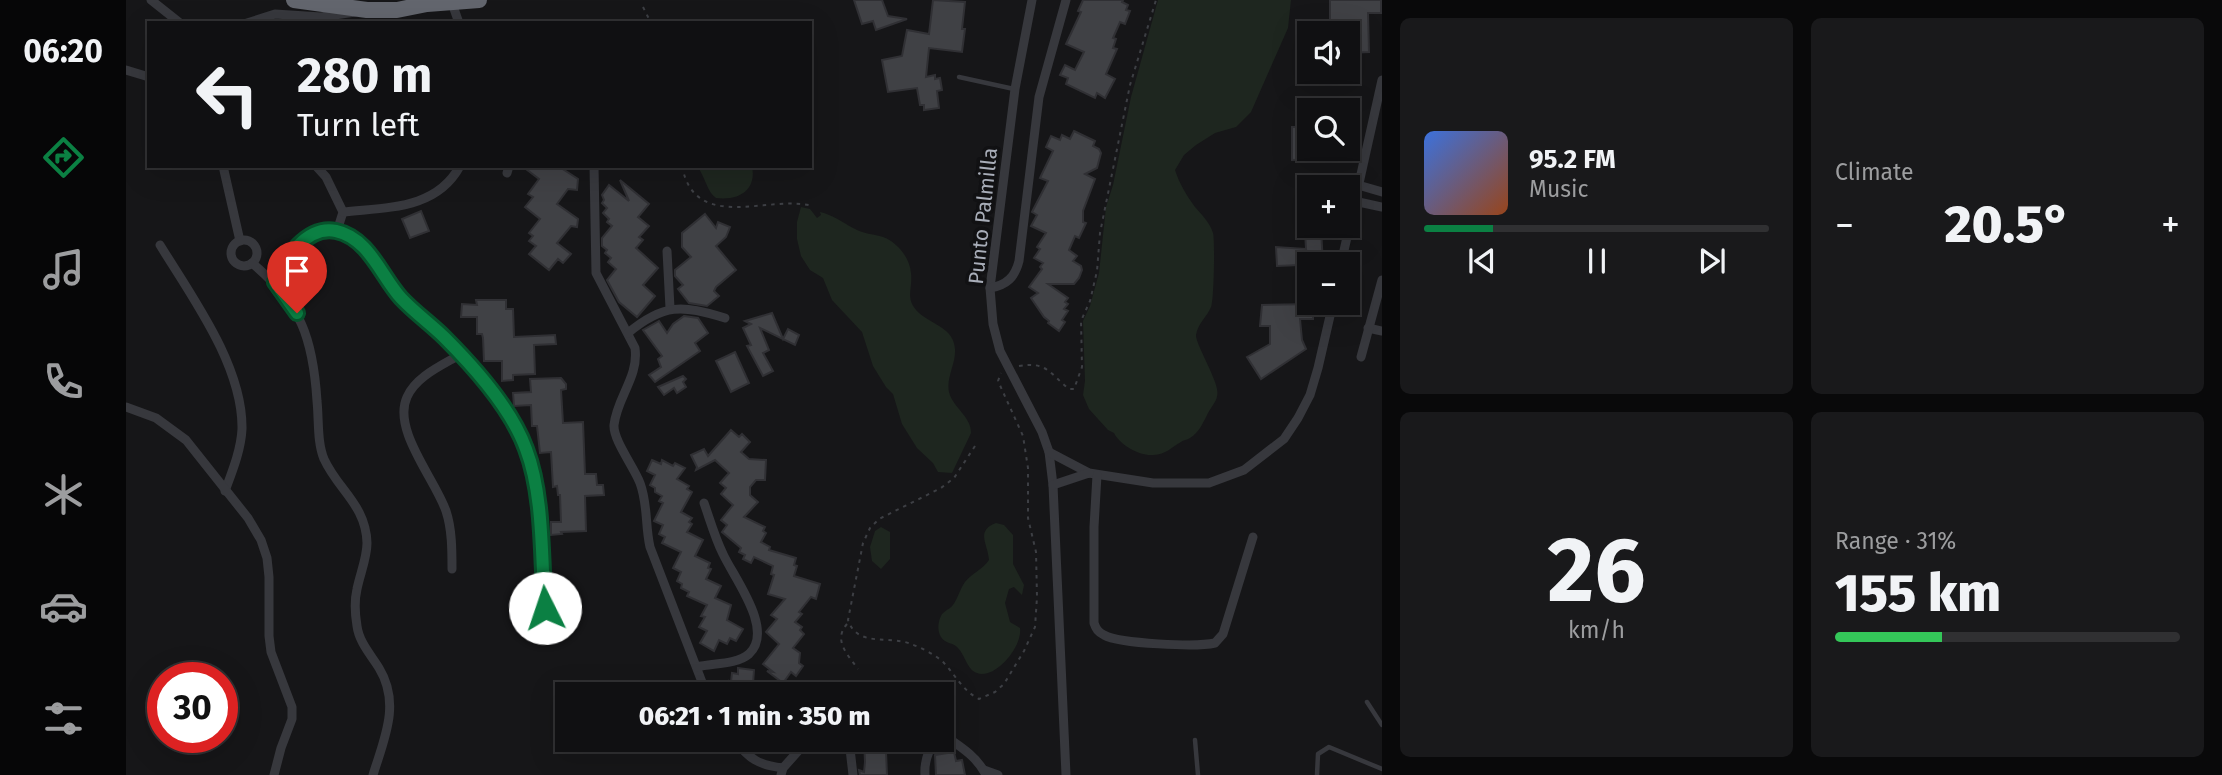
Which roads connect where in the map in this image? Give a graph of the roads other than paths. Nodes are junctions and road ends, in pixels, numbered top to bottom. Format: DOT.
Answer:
graph roads {
  1 [pos="152,0"];
  2 [pos="294,0"];
  3 [pos="479,0"];
  4 [pos="1032,0"];
  5 [pos="1066,0"];
  6 [pos="452,3"];
  7 [pos="367,10"];
  8 [pos="178,21"];
  9 [pos="253,21"];
  10 [pos="458,21"];
  11 [pos="126,70"];
  12 [pos="147,76"];
  13 [pos="959,77"];
  14 [pos="1382,80"];
  15 [pos="1014,89"];
  16 [pos="223,168"];
  17 [pos="318,168"];
  18 [pos="459,168"];
  19 [pos="594,168"];
  20 [pos="1360,176"];
  21 [pos="1360,186"];
  22 [pos="1382,192"];
  23 [pos="1360,202"];
  24 [pos="1382,206"];
  25 [pos="343,212"];
  26 [pos="337,231"];
  27 [pos="240,241"];
  28 [pos="160,245"];
  29 [pos="667,251"];
  30 [pos="253,263"];
  31 [pos="1382,280"];
  32 [pos="275,282"];
  33 [pos="990,288"];
  34 [pos="670,308"];
  35 [pos="1330,315"];
  36 [pos="725,318"];
  37 [pos="1368,328"];
  38 [pos="1382,331"];
  39 [pos="628,332"];
  40 [pos="461,354"];
  41 [pos="1362,357"];
  42 [pos="126,407"];
  43 [pos="1049,452"];
  44 [pos="1093,474"];
  45 [pos="1052,485"];
  46 [pos="225,491"];
  47 [pos="704,503"];
  48 [pos="1253,537"];
  49 [pos="452,569"];
  50 [pos="548,637"];
  51 [pos="696,667"];
  52 [pos="702,682"];
  53 [pos="1367,702"];
  54 [pos="1382,725"];
  55 [pos="1195,740"];
  56 [pos="954,742"];
  57 [pos="745,752"];
  58 [pos="798,752"];
  59 [pos="850,752"];
  60 [pos="928,752"];
  61 [pos="1382,769"];
  62 [pos="782,772"];
  63 [pos="985,772"];
  64 [pos="1066,773"];
  65 [pos="274,775"];
  66 [pos="373,775"];
  67 [pos="853,775"];
  68 [pos="925,775"];
  69 [pos="998,775"];
  70 [pos="1198,775"];
  71 [pos="1317,775"];
  1 -- 8 [label="street"];
  2 -- 7 [label="highway"];
  3 -- 6 [label="highway"];
  4 -- 15 [label="street, Punto Palmilla"];
  5 -- 33 [label="street"];
  6 -- 7 [label="highway"];
  6 -- 10 [label="street"];
  7 -- 9 [label="street"];
  11 -- 12 [label="street"];
  13 -- 15 [label="lane"];
  14 -- 20 [label="street"];
  15 -- 33 [label="street, Punto Palmilla"];
  16 -- 27 [label="street"];
  17 -- 25 [label="street"];
  18 -- 25 [label="street"];
  19 -- 39 [label="street"];
  21 -- 22 [label="street"];
  23 -- 24 [label="street"];
  25 -- 26 [label="street"];
  26 -- 32 [label="street"];
  26 -- 40 [label="street"];
  27 -- 30 [label="street"];
  27 -- 30 [label="street"];
  28 -- 46 [label="street"];
  29 -- 34 [label="street"];
  30 -- 32 [label="street"];
  31 -- 37 [label="street"];
  32 -- 66 [label="street"];
  33 -- 43 [label="street, Punto Palmilla"];
  34 -- 36 [label="street"];
  34 -- 39 [label="street"];
  35 -- 44 [label="street"];
  37 -- 38 [label="street"];
  37 -- 41 [label="street"];
  39 -- 51 [label="street"];
  40 -- 49 [label="street"];
  40 -- 50 [label="street"];
  42 -- 46 [label="street"];
  43 -- 44 [label="street"];
  43 -- 45 [label="street, Punto Palmilla"];
  44 -- 45 [label="street"];
  44 -- 48 [label="street"];
  45 -- 64 [label="street, Punto Palmilla"];
  46 -- 65 [label="street"];
  47 -- 51 [label="street"];
  51 -- 52 [label="street"];
  53 -- 54 [label="lane"];
  55 -- 70 [label="lane"];
  56 -- 63 [label="street"];
  57 -- 62 [label="street"];
  58 -- 62 [label="street"];
  59 -- 67 [label="street"];
  60 -- 68 [label="street"];
  61 -- 71 [label="lane"];
  63 -- 69 [label="street"];
}
